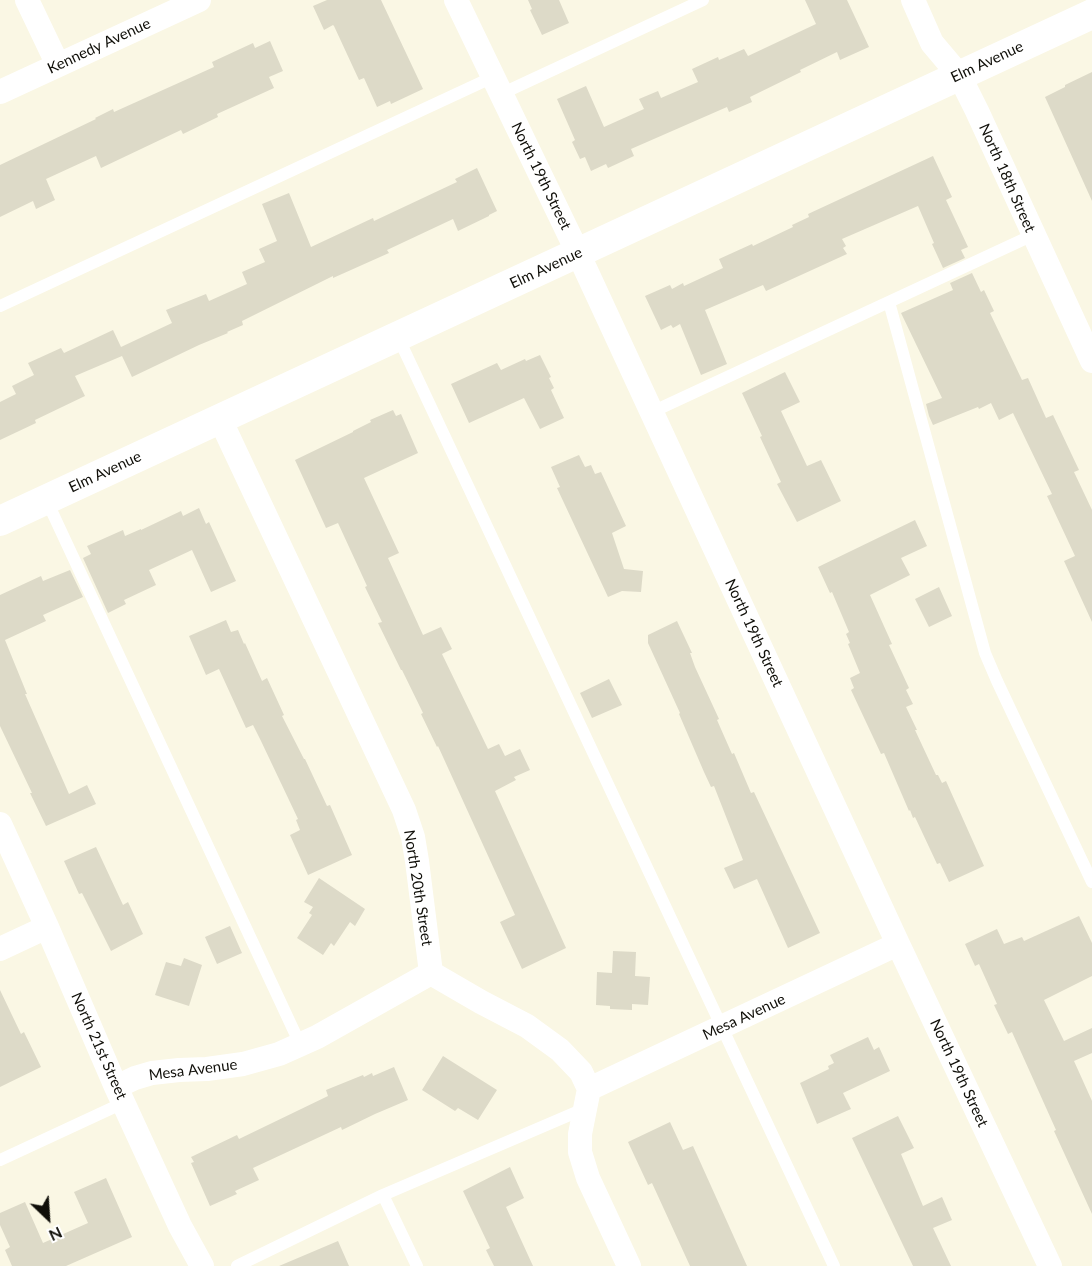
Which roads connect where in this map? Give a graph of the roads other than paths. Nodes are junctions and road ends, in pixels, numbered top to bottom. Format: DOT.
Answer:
graph roads {
  1 [pos="27,0"];
  2 [pos="199,0"];
  3 [pos="456,0"];
  4 [pos="913,0"];
  5 [pos="696,1"];
  6 [pos="1092,14"];
  7 [pos="58,65"];
  8 [pos="959,75"];
  9 [pos="497,86"];
  10 [pos="0,92"];
  11 [pos="1034,235"];
  12 [pos="578,253"];
  13 [pos="889,302"];
  14 [pos="0,306"];
  15 [pos="398,337"];
  16 [pos="1092,361"];
  17 [pos="652,412"];
  18 [pos="220,419"];
  19 [pos="46,499"];
  20 [pos="0,521"];
  21 [pos="0,824"];
  22 [pos="1092,882"];
  23 [pos="47,927"];
  24 [pos="898,944"];
  25 [pos="0,949"];
  26 [pos="430,973"];
  27 [pos="723,1027"];
  28 [pos="300,1044"];
  29 [pos="120,1095"];
  30 [pos="587,1098"];
  31 [pos="0,1160"];
  32 [pos="383,1195"];
  33 [pos="202,1266"];
  34 [pos="237,1266"];
  35 [pos="417,1266"];
  36 [pos="628,1266"];
  37 [pos="834,1266"];
  38 [pos="1050,1266"];
  1 -- 7 [label="street"];
  2 -- 7 [label="street, Kennedy Avenue"];
  3 -- 9 [label="street, North 19th Street"];
  4 -- 8 [label="street, North 18th Street"];
  5 -- 9 [label="lane"];
  6 -- 8 [label="street, Elm Avenue"];
  7 -- 10 [label="street, Kennedy Avenue"];
  8 -- 11 [label="street, North 18th Street"];
  8 -- 12 [label="street, Elm Avenue"];
  9 -- 12 [label="street, North 19th Street"];
  9 -- 14 [label="lane"];
  11 -- 13 [label="lane"];
  11 -- 16 [label="street, North 18th Street"];
  12 -- 15 [label="street, Elm Avenue"];
  12 -- 17 [label="street, North 19th Street"];
  13 -- 17 [label="lane"];
  13 -- 22 [label="lane"];
  15 -- 18 [label="street, Elm Avenue"];
  15 -- 27 [label="lane"];
  17 -- 24 [label="street, North 19th Street"];
  18 -- 19 [label="street, Elm Avenue"];
  18 -- 26 [label="street, North 20th Street"];
  19 -- 20 [label="street, Elm Avenue"];
  19 -- 28 [label="lane"];
  21 -- 23 [label="street, North 21st Street"];
  23 -- 25 [label="street"];
  23 -- 29 [label="street, North 21st Street"];
  24 -- 27 [label="street, Mesa Avenue"];
  24 -- 38 [label="street, North 19th Street"];
  26 -- 28 [label="street, Mesa Avenue"];
  26 -- 30 [label="street"];
  27 -- 30 [label="street, Mesa Avenue"];
  27 -- 37 [label="lane"];
  28 -- 29 [label="street, Mesa Avenue"];
  29 -- 31 [label="lane"];
  29 -- 33 [label="street, North 21st Street"];
  30 -- 32 [label="lane"];
  30 -- 36 [label="street"];
  32 -- 34 [label="lane"];
  32 -- 35 [label="lane"];
}
